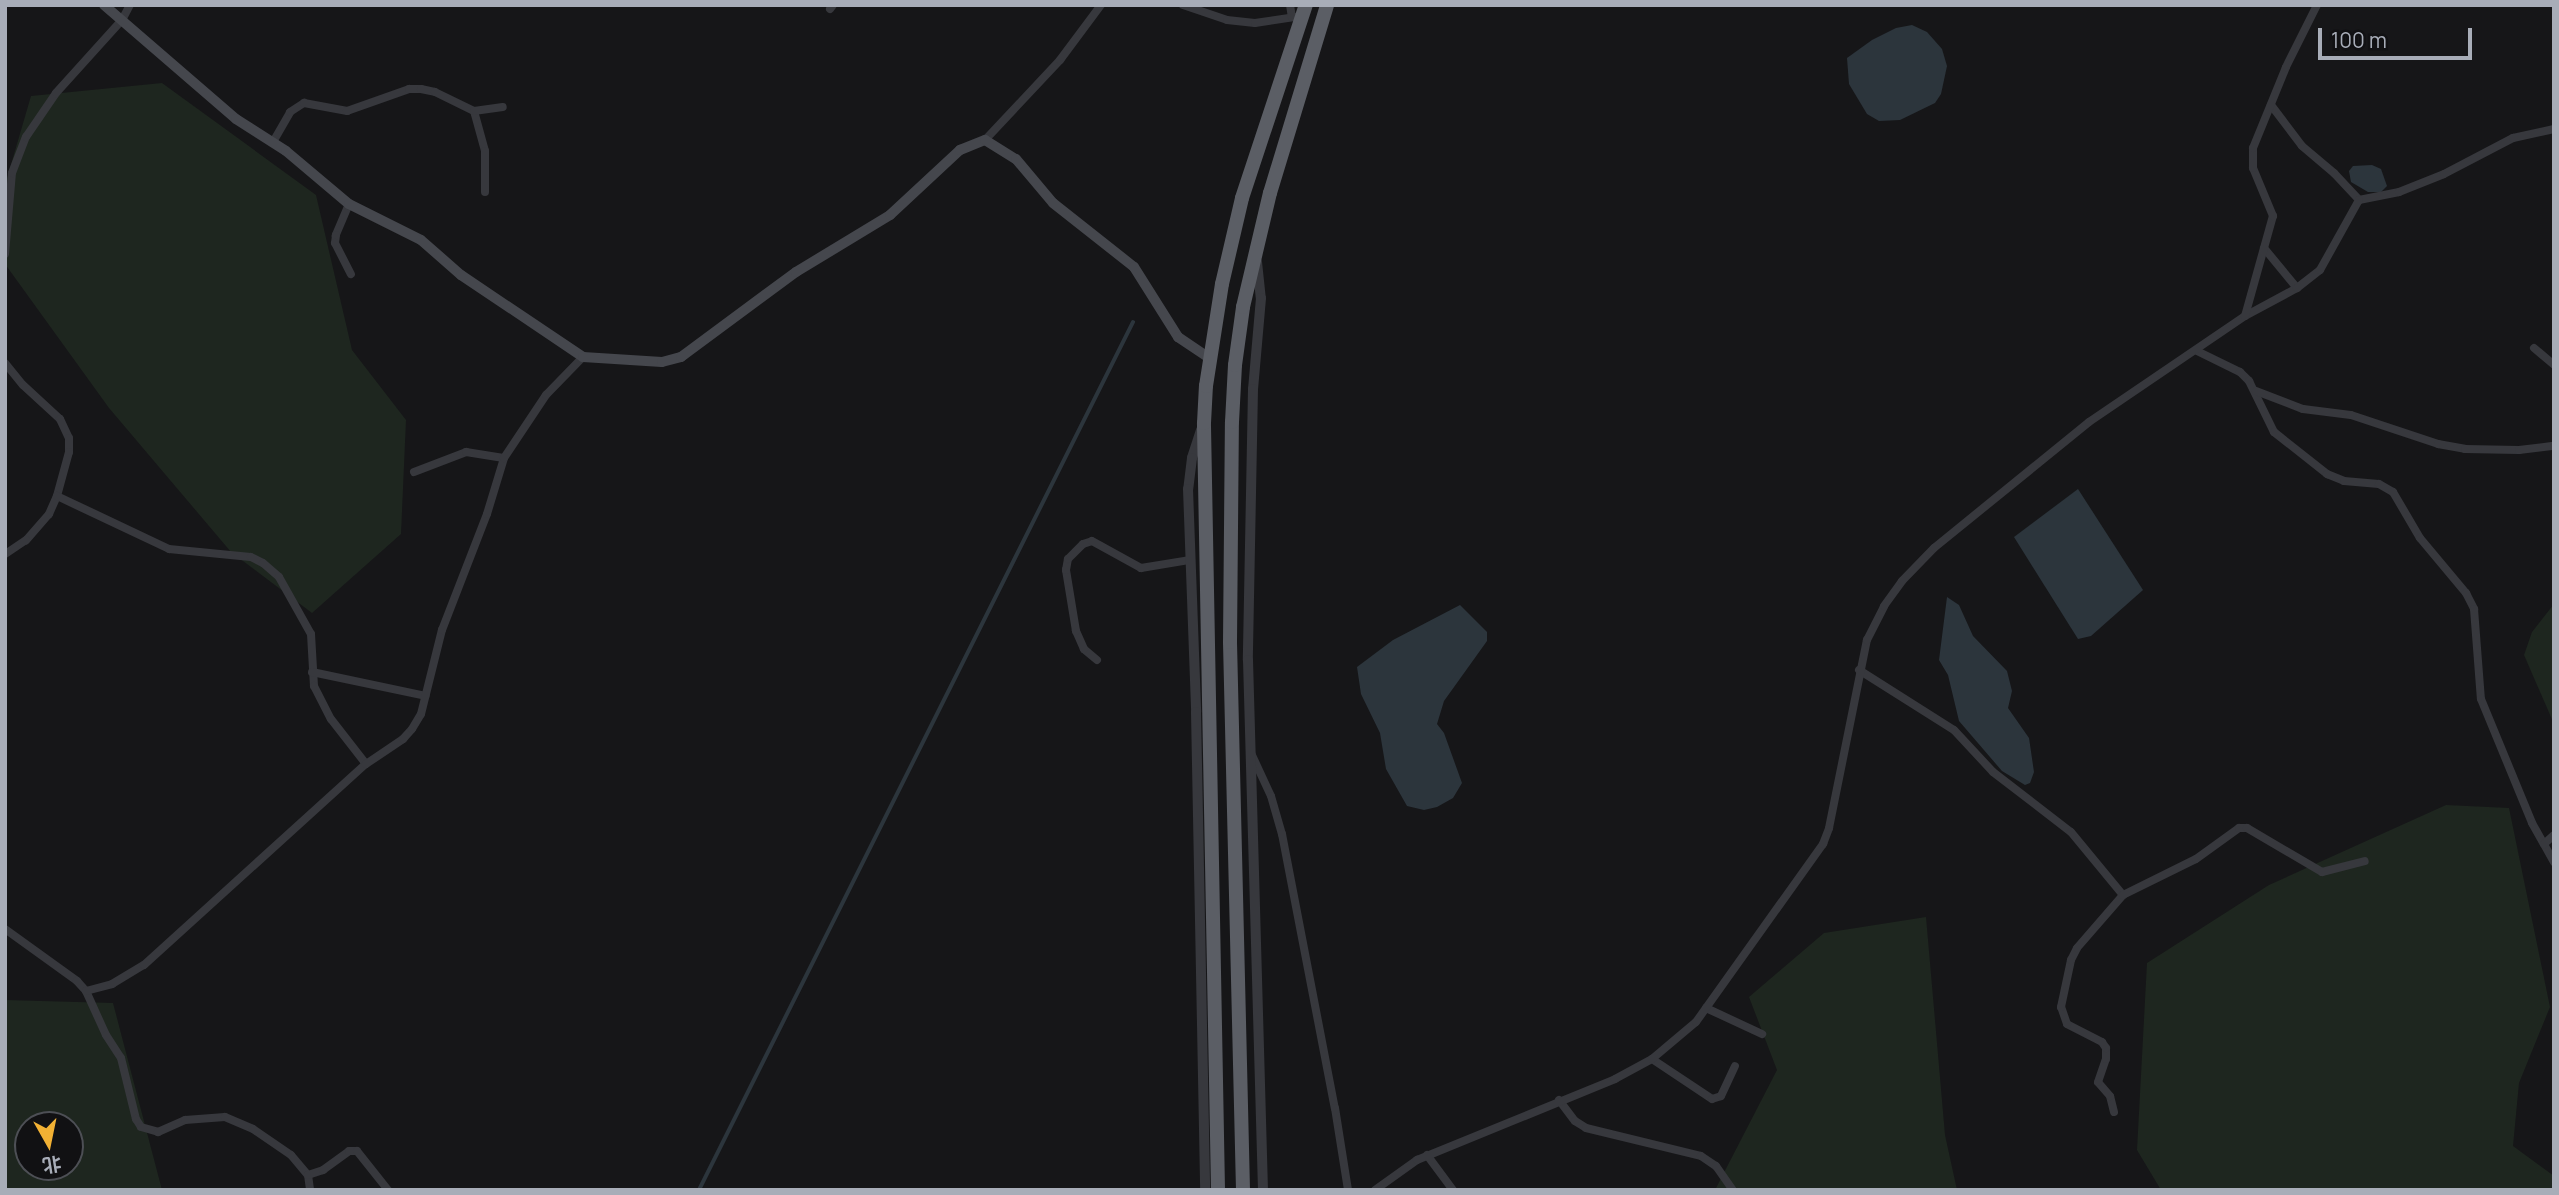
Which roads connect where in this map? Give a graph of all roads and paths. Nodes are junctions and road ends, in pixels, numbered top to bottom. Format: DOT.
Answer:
graph roads {
  1 [pos="104,5"];
  2 [pos="130,5"];
  3 [pos="1101,5"];
  4 [pos="1184,5"];
  5 [pos="1290,5"];
  6 [pos="1328,5"];
  7 [pos="2317,5"];
  8 [pos="1300,13"];
  9 [pos="122,20"];
  10 [pos="2271,105"];
  11 [pos="503,107"];
  12 [pos="474,111"];
  13 [pos="2554,129"];
  14 [pos="985,140"];
  15 [pos="272,142"];
  16 [pos="485,192"];
  17 [pos="2359,200"];
  18 [pos="349,204"];
  19 [pos="2264,248"];
  20 [pos="1256,251"];
  21 [pos="5,254"];
  22 [pos="351,274"];
  23 [pos="2297,288"];
  24 [pos="2245,316"];
  25 [pos="2533,348"];
  26 [pos="2197,352"];
  27 [pos="583,357"];
  28 [pos="1209,358"];
  29 [pos="5,363"];
  30 [pos="2554,365"];
  31 [pos="2256,391"];
  32 [pos="1204,423"];
  33 [pos="2554,446"];
  34 [pos="504,458"];
  35 [pos="414,472"];
  36 [pos="57,496"];
  37 [pos="5,554"];
  38 [pos="1190,560"];
  39 [pos="1097,660"];
  40 [pos="1859,670"];
  41 [pos="312,672"];
  42 [pos="426,696"];
  43 [pos="1251,752"];
  44 [pos="366,764"];
  45 [pos="2554,835"];
  46 [pos="2544,844"];
  47 [pos="2365,861"];
  48 [pos="2554,862"];
  49 [pos="2123,895"];
  50 [pos="5,929"];
  51 [pos="86,991"];
  52 [pos="1706,1008"];
  53 [pos="1762,1034"];
  54 [pos="1652,1059"];
  55 [pos="1735,1066"];
  56 [pos="1559,1100"];
  57 [pos="2114,1112"];
  58 [pos="1427,1155"];
  59 [pos="308,1175"];
  60 [pos="310,1190"];
  61 [pos="388,1190"];
  62 [pos="1205,1190"];
  63 [pos="1218,1190"];
  64 [pos="1243,1190"];
  65 [pos="1262,1190"];
  66 [pos="1348,1190"];
  67 [pos="1375,1190"];
  68 [pos="1454,1190"];
  69 [pos="1733,1190"];
  1 -- 9 [label="main road"];
  2 -- 9 [label="street"];
  3 -- 14 [label="street"];
  4 -- 8 [label="street"];
  5 -- 8 [label="street"];
  6 -- 20 [label="highway"];
  7 -- 10 [label="street"];
  8 -- 28 [label="highway"];
  9 -- 15 [label="main road"];
  9 -- 21 [label="street"];
  10 -- 17 [label="street"];
  10 -- 19 [label="street"];
  11 -- 12 [label="street"];
  12 -- 15 [label="street"];
  12 -- 16 [label="street"];
  13 -- 17 [label="street"];
  14 -- 27 [label="main road"];
  14 -- 28 [label="main road"];
  15 -- 18 [label="main road"];
  17 -- 23 [label="street"];
  18 -- 22 [label="street"];
  18 -- 27 [label="main road"];
  19 -- 23 [label="street"];
  19 -- 24 [label="street"];
  20 -- 43 [label="street"];
  20 -- 64 [label="highway"];
  23 -- 24 [label="street"];
  24 -- 26 [label="street"];
  25 -- 30 [label="street"];
  26 -- 31 [label="street"];
  26 -- 40 [label="street"];
  27 -- 34 [label="street"];
  28 -- 32 [label="highway"];
  29 -- 36 [label="street"];
  31 -- 33 [label="street"];
  31 -- 46 [label="street"];
  32 -- 38 [label="street"];
  32 -- 63 [label="highway"];
  34 -- 35 [label="street"];
  34 -- 42 [label="street"];
  36 -- 37 [label="street"];
  36 -- 41 [label="street"];
  38 -- 39 [label="street"];
  38 -- 62 [label="street"];
  40 -- 49 [label="street"];
  40 -- 52 [label="street"];
  41 -- 42 [label="street"];
  41 -- 44 [label="street"];
  42 -- 44 [label="street"];
  43 -- 65 [label="street"];
  43 -- 66 [label="street"];
  44 -- 51 [label="street"];
  45 -- 46 [label="street"];
  46 -- 48 [label="street"];
  47 -- 49 [label="street"];
  49 -- 57 [label="street"];
  50 -- 51 [label="street"];
  51 -- 59 [label="street"];
  52 -- 53 [label="street"];
  52 -- 54 [label="street"];
  54 -- 55 [label="street"];
  54 -- 56 [label="street"];
  56 -- 58 [label="street"];
  56 -- 69 [label="street"];
  58 -- 67 [label="street"];
  58 -- 68 [label="street"];
  59 -- 60 [label="street"];
  59 -- 61 [label="street"];
}
